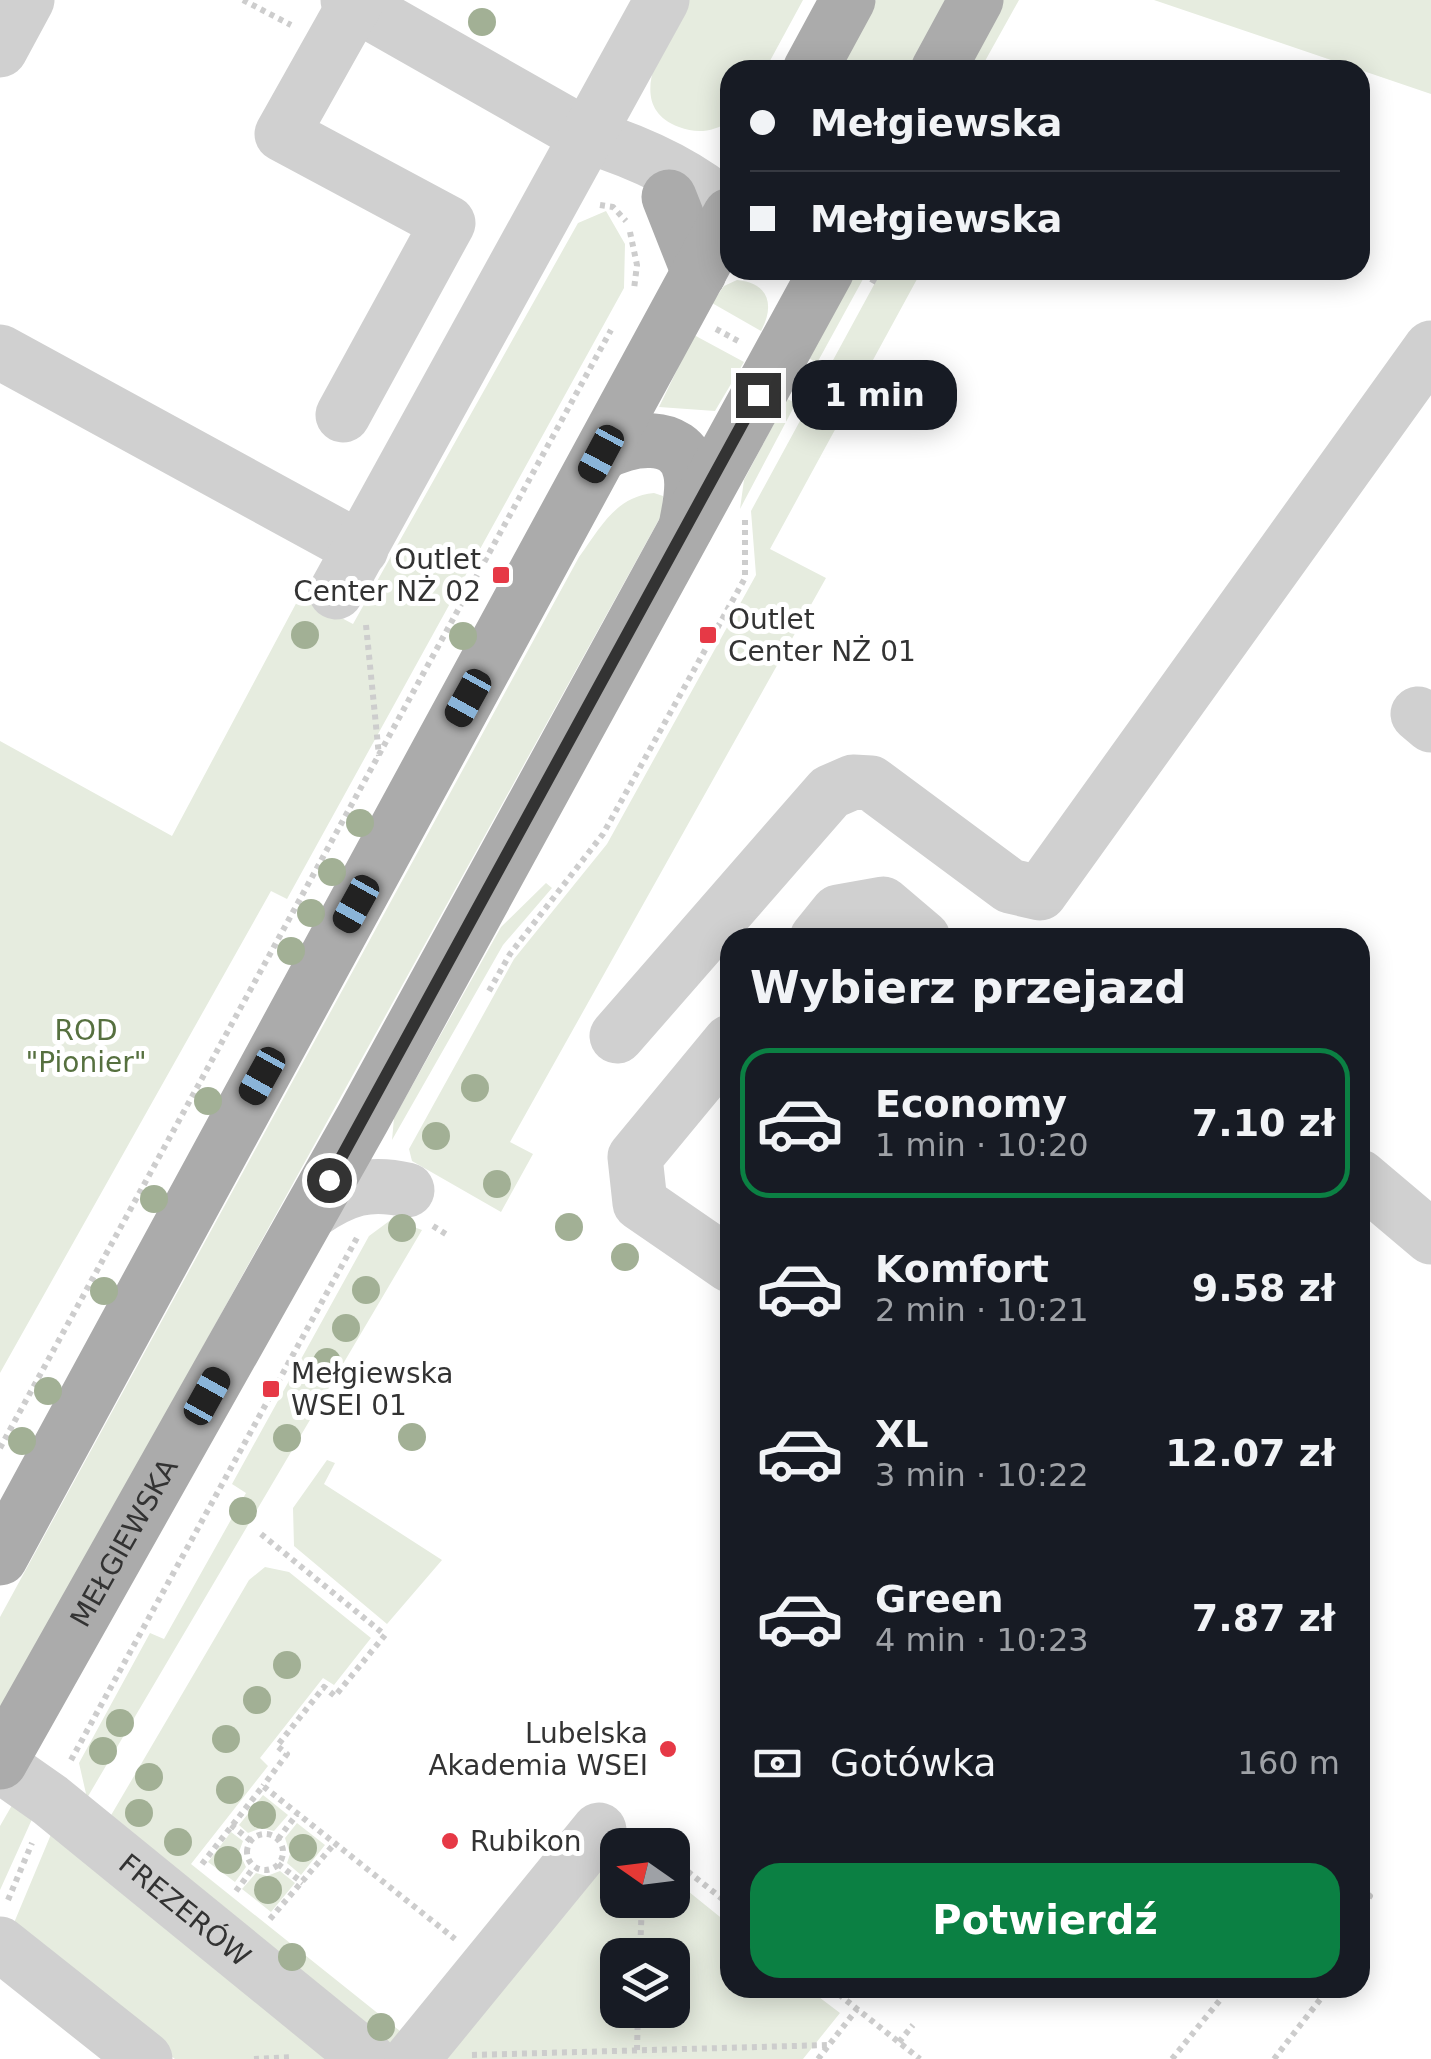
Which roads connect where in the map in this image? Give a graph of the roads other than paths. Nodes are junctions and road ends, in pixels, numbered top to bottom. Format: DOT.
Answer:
graph roads {
  1 [pos="27,0"];
  2 [pos="662,0"];
  3 [pos="848,0"];
  4 [pos="976,0"];
  5 [pos="352,2"];
  6 [pos="0,50"];
  7 [pos="815,60"];
  8 [pos="943,60"];
  9 [pos="587,136"];
  10 [pos="670,197"];
  11 [pos="720,203"];
  12 [pos="720,210"];
  13 [pos="720,224"];
  14 [pos="821,280"];
  15 [pos="660,292"];
  16 [pos="1431,348"];
  17 [pos="0,352"];
  18 [pos="343,414"];
  19 [pos="601,454"];
  20 [pos="686,527"];
  21 [pos="825,928"];
  22 [pos="912,928"];
  23 [pos="617,1036"];
  24 [pos="720,1054"];
  25 [pos="363,1118"];
  26 [pos="1370,1185"];
  27 [pos="312,1211"];
  28 [pos="1431,1236"];
  29 [pos="720,1258"];
  30 [pos="0,1558"];
  31 [pos="0,1764"];
  32 [pos="599,1830"];
  33 [pos="3,1924"];
  34 [pos="433,2057"];
  35 [pos="145,2059"];
  36 [pos="368,2059"];
  1 -- 6 [label="street"];
  2 -- 9 [label="street"];
  3 -- 7 [label="main road"];
  4 -- 8 [label="main road"];
  5 -- 9 [label="street"];
  5 -- 18 [label="street"];
  9 -- 10 [label="street"];
  9 -- 11 [label="street"];
  9 -- 17 [label="street"];
  10 -- 12 [label="street"];
  10 -- 15 [label="main road"];
  13 -- 15 [label="main road"];
  14 -- 20 [label="main road, MEŁGIEWSKA"];
  15 -- 19 [label="main road"];
  16 -- 23 [label="street"];
  19 -- 20 [label="main road"];
  19 -- 30 [label="main road"];
  20 -- 25 [label="main road, MEŁGIEWSKA"];
  21 -- 22 [label="street"];
  24 -- 29 [label="street"];
  25 -- 27 [label="main road, MEŁGIEWSKA"];
  25 -- 27 [label="street"];
  26 -- 28 [label="street"];
  27 -- 31 [label="main road, MEŁGIEWSKA"];
  31 -- 36 [label="street, FREZERÓW"];
  32 -- 34 [label="street"];
  33 -- 35 [label="street"];
}
